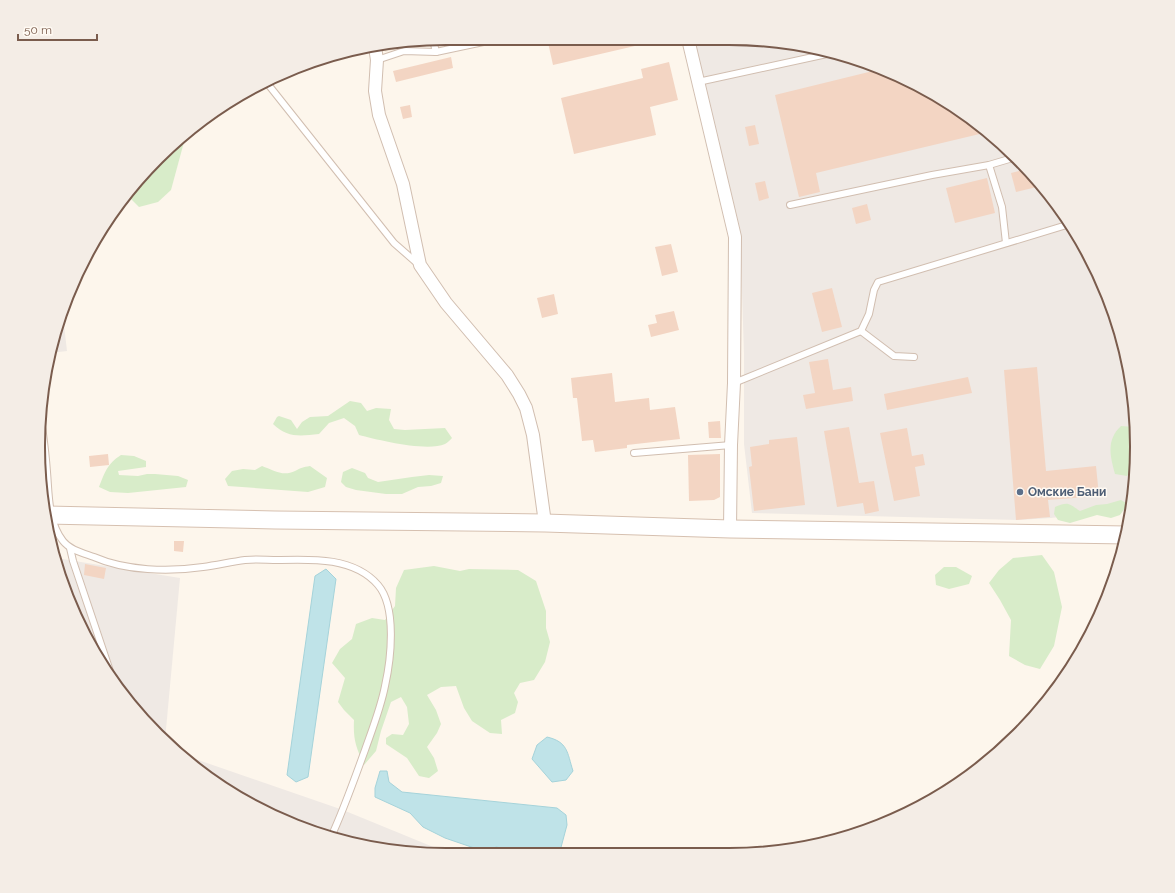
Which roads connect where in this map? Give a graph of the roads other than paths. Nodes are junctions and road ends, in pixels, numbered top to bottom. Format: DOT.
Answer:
graph roads {
  1 [pos="434,45"];
  2 [pos="469,45"];
  3 [pos="689,45"];
  4 [pos="376,52"];
  5 [pos="436,52"];
  6 [pos="819,56"];
  7 [pos="377,60"];
  8 [pos="698,82"];
  9 [pos="270,86"];
  10 [pos="1008,159"];
  11 [pos="989,165"];
  12 [pos="790,206"];
  13 [pos="1064,226"];
  14 [pos="1006,243"];
  15 [pos="420,265"];
  16 [pos="861,331"];
  17 [pos="914,357"];
  18 [pos="734,383"];
  19 [pos="731,445"];
  20 [pos="634,453"];
  21 [pos="51,515"];
  22 [pos="53,523"];
  23 [pos="545,523"];
  24 [pos="730,529"];
  25 [pos="1120,535"];
  26 [pos="70,548"];
  27 [pos="106,658"];
  28 [pos="333,831"];
  1 -- 5 [label="lane"];
  2 -- 5 [label="lane"];
  3 -- 8 [label="street"];
  4 -- 7 [label="street"];
  5 -- 7 [label="lane"];
  6 -- 8 [label="lane"];
  7 -- 15 [label="street"];
  8 -- 18 [label="street"];
  9 -- 15 [label="lane"];
  10 -- 11 [label="lane"];
  11 -- 12 [label="lane"];
  11 -- 14 [label="lane"];
  13 -- 14 [label="lane"];
  14 -- 16 [label="lane"];
  15 -- 23 [label="street"];
  16 -- 17 [label="lane"];
  16 -- 18 [label="lane"];
  18 -- 19 [label="street"];
  19 -- 20 [label="lane"];
  19 -- 24 [label="street"];
  21 -- 23 [label="street"];
  22 -- 26 [label="lane"];
  23 -- 24 [label="street"];
  24 -- 25 [label="street"];
  26 -- 27 [label="lane"];
  26 -- 28 [label="lane"];
}
